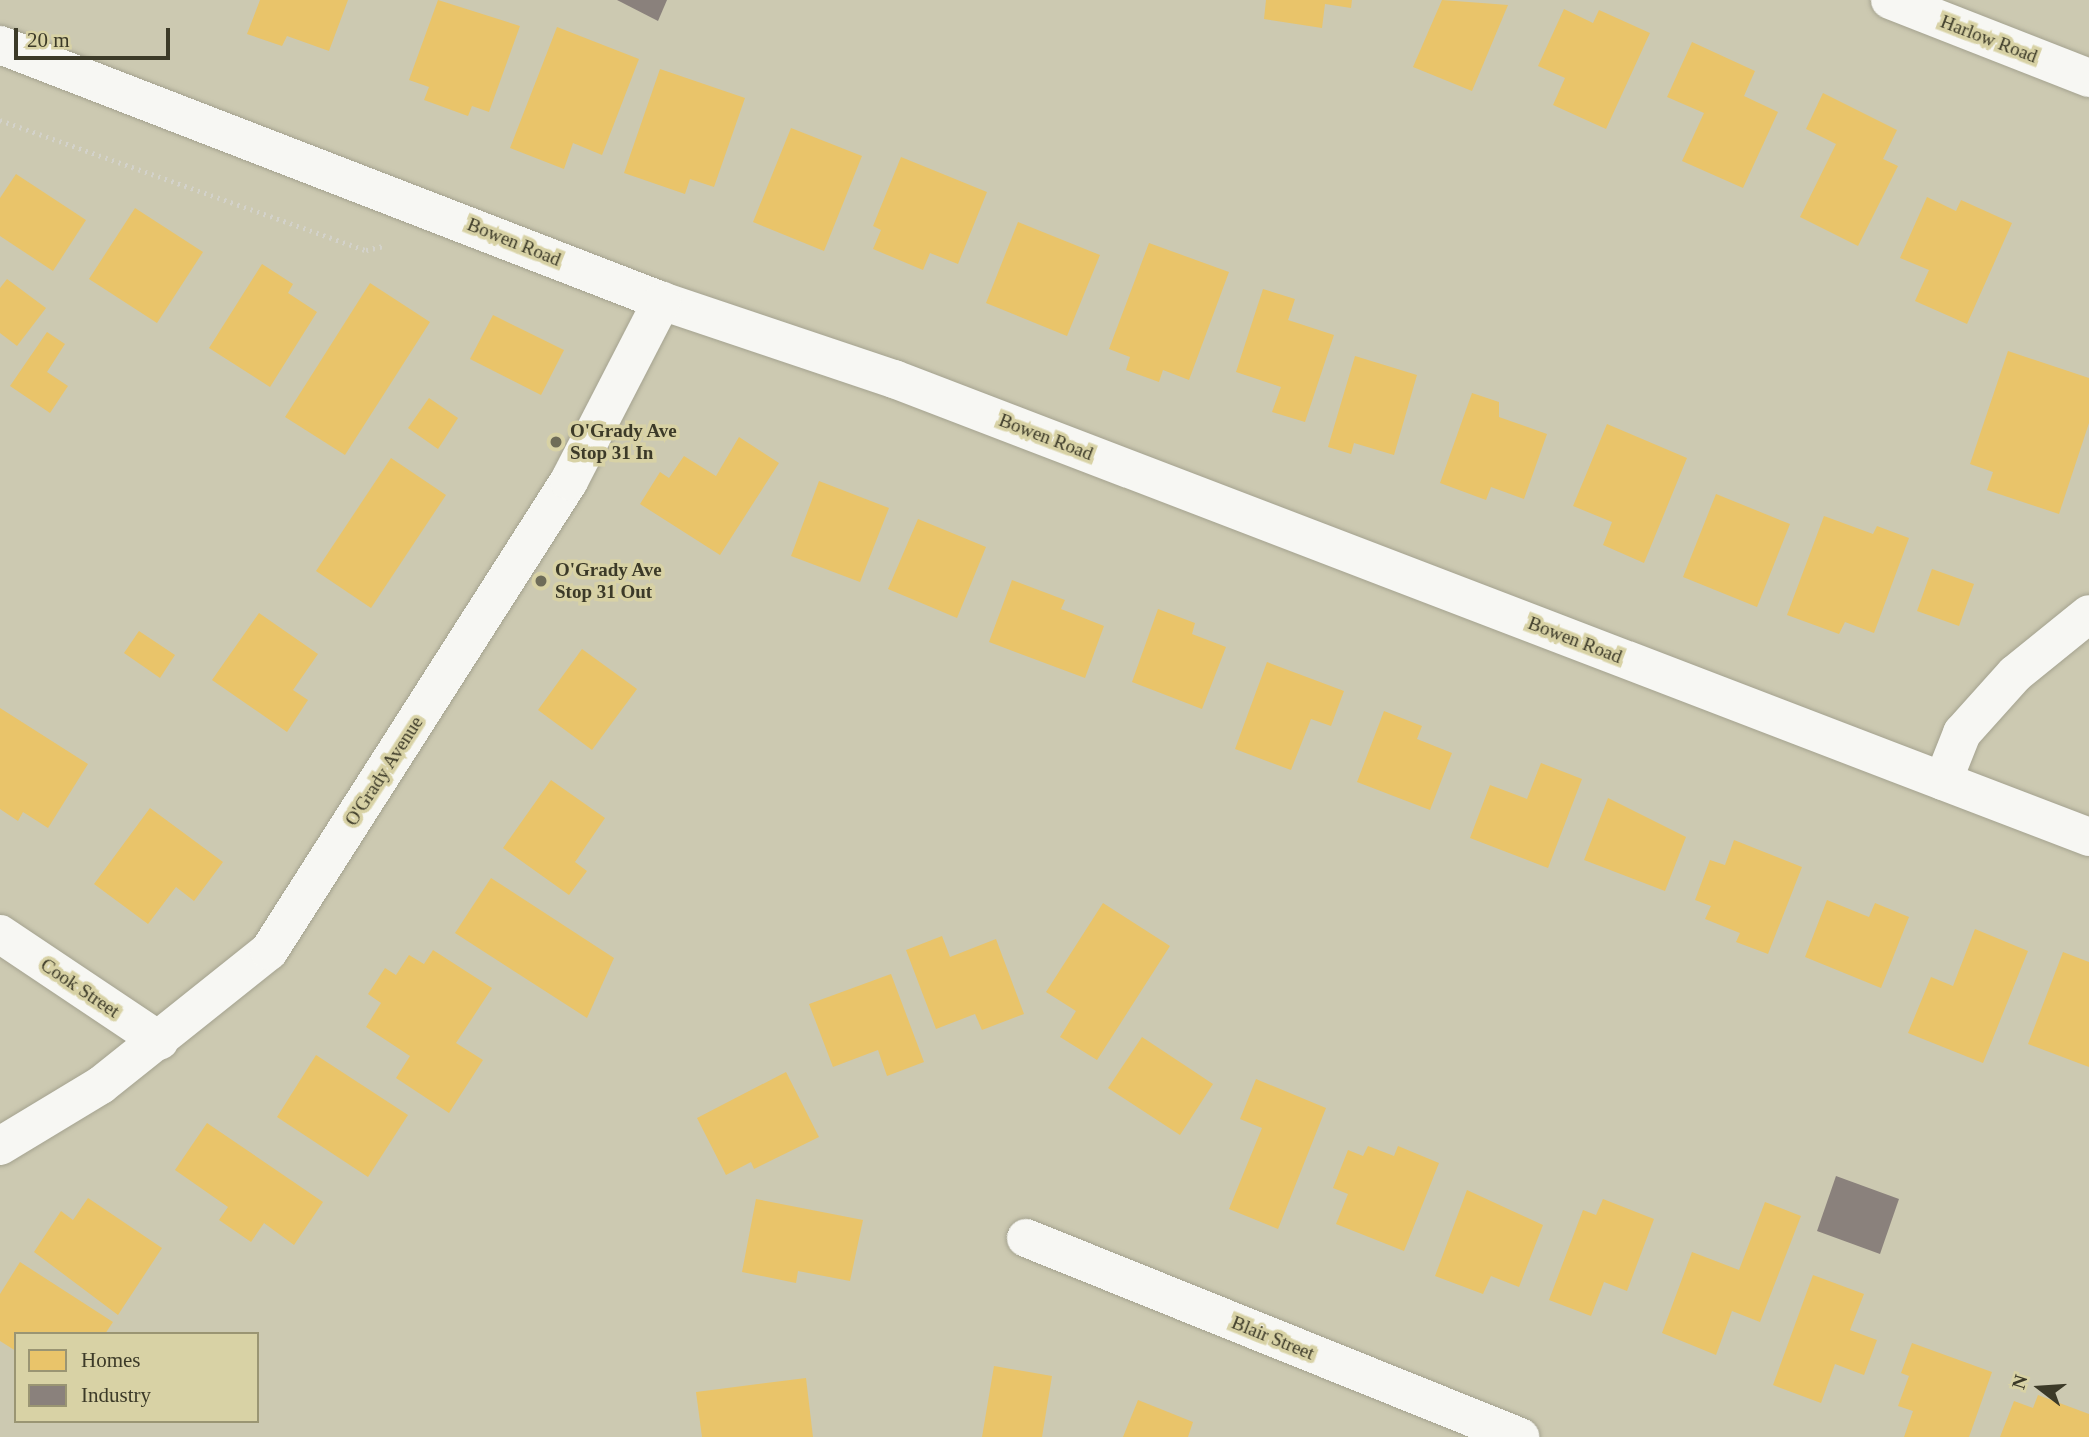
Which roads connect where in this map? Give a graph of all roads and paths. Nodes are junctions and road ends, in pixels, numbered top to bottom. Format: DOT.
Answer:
graph roads {
  1 [pos="1890,0"];
  2 [pos="0,46"];
  3 [pos="2089,78"];
  4 [pos="0,120"];
  5 [pos="392,243"];
  6 [pos="662,301"];
  7 [pos="2089,614"];
  8 [pos="1943,781"];
  9 [pos="2089,837"];
  10 [pos="0,934"];
  11 [pos="160,1041"];
  12 [pos="0,1146"];
  13 [pos="1026,1238"];
  14 [pos="1520,1437"];
  1 -- 3 [label="street, Harlow Road"];
  2 -- 6 [label="street, Bowen Road"];
  4 -- 5 [label="path"];
  6 -- 8 [label="street, Bowen Road"];
  6 -- 11 [label="street, O'Grady Avenue"];
  7 -- 8 [label="street"];
  8 -- 9 [label="street, Bowen Road"];
  10 -- 11 [label="street, Cook Street"];
  11 -- 12 [label="street, O'Grady Avenue"];
  13 -- 14 [label="street, Blair Street"];
}
